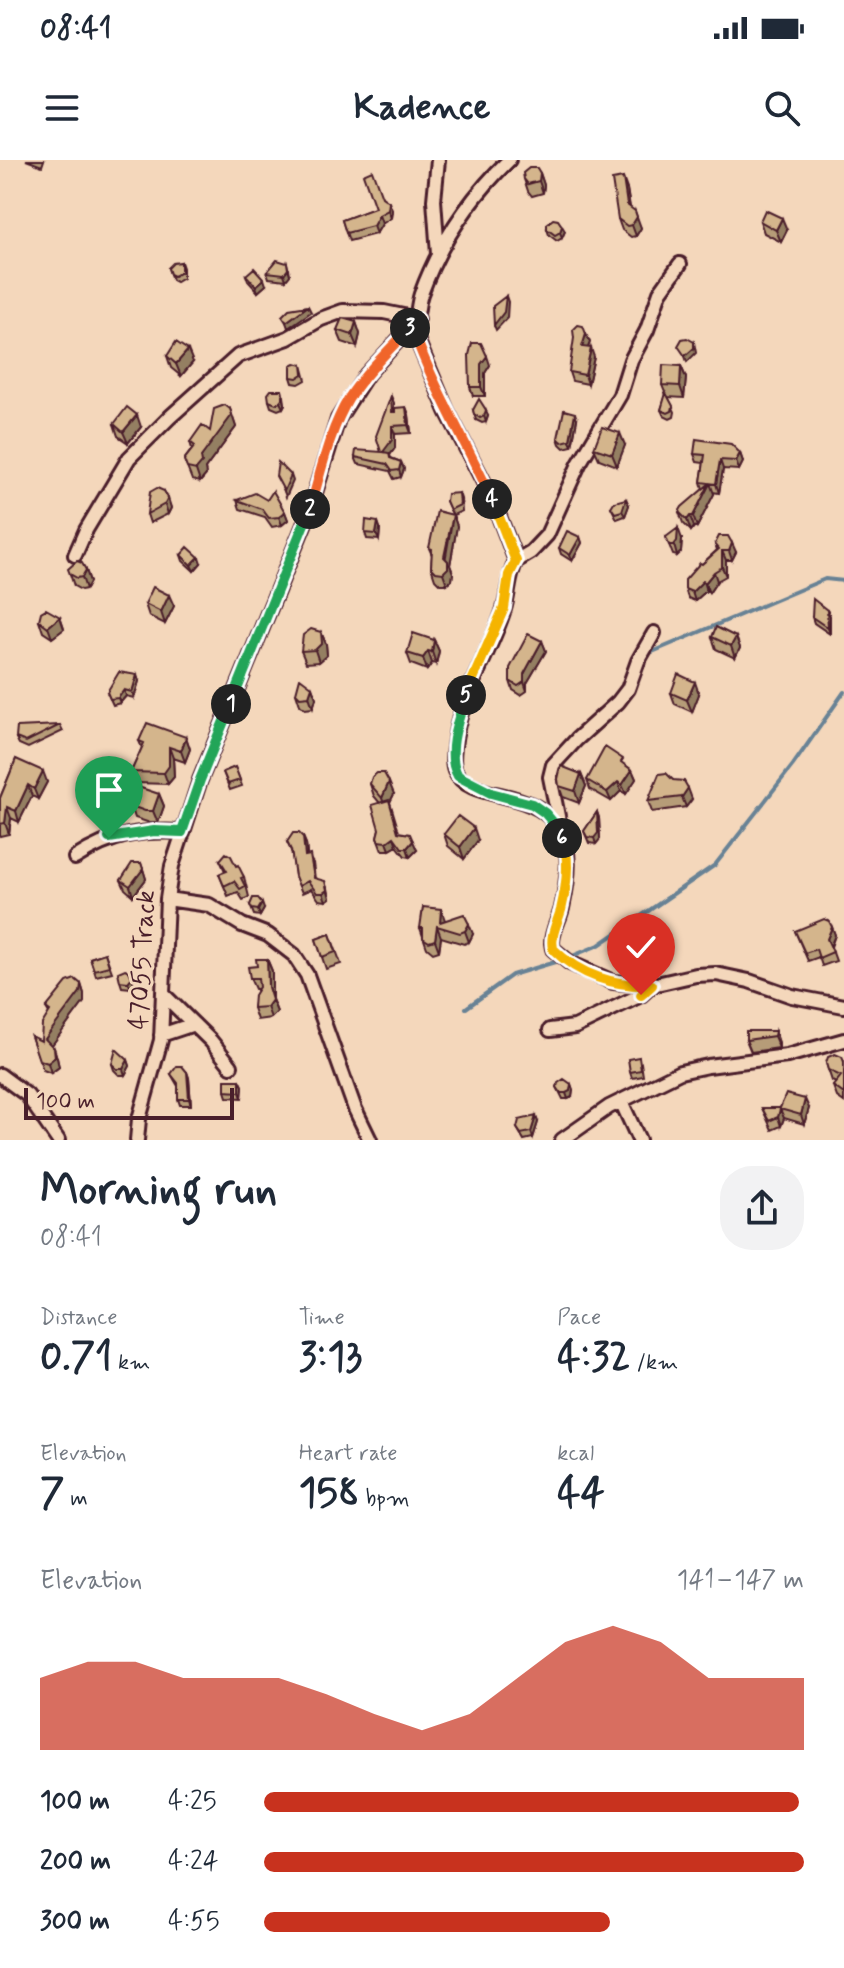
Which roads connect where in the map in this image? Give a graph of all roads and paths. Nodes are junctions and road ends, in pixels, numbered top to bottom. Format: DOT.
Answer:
graph roads {
  1 [pos="438,160"];
  2 [pos="509,160"];
  3 [pos="438,254"];
  4 [pos="680,264"];
  5 [pos="418,319"];
  6 [pos="75,555"];
  7 [pos="516,561"];
  8 [pos="654,633"];
  9 [pos="182,832"];
  10 [pos="561,832"];
  11 [pos="75,858"];
  12 [pos="167,899"];
  13 [pos="652,985"];
  14 [pos="163,994"];
  15 [pos="844,1006"];
  16 [pos="194,1024"];
  17 [pos="550,1030"];
  18 [pos="161,1035"];
  19 [pos="844,1040"];
  20 [pos="231,1066"];
  21 [pos="0,1075"];
  22 [pos="621,1101"];
  23 [pos="58,1140"];
  24 [pos="137,1140"];
  25 [pos="370,1140"];
  26 [pos="562,1140"];
  27 [pos="639,1140"];
  1 -- 3 [label="street"];
  2 -- 3 [label="street"];
  3 -- 5 [label="street"];
  4 -- 7 [label="street"];
  5 -- 6 [label="street"];
  5 -- 7 [label="street"];
  5 -- 9 [label="street, 47055 Track"];
  7 -- 10 [label="street"];
  8 -- 10 [label="street"];
  9 -- 11 [label="street"];
  9 -- 12 [label="street, 47055 Track"];
  10 -- 13 [label="street"];
  12 -- 14 [label="street, 47055 Track"];
  12 -- 25 [label="street"];
  13 -- 15 [label="street"];
  13 -- 17 [label="street"];
  14 -- 16 [label="street"];
  14 -- 18 [label="street, 47055 Track"];
  16 -- 18 [label="street"];
  16 -- 20 [label="street"];
  18 -- 24 [label="street, 47055 Track"];
  19 -- 22 [label="street"];
  21 -- 23 [label="street"];
  22 -- 26 [label="street"];
  22 -- 27 [label="street"];
}
